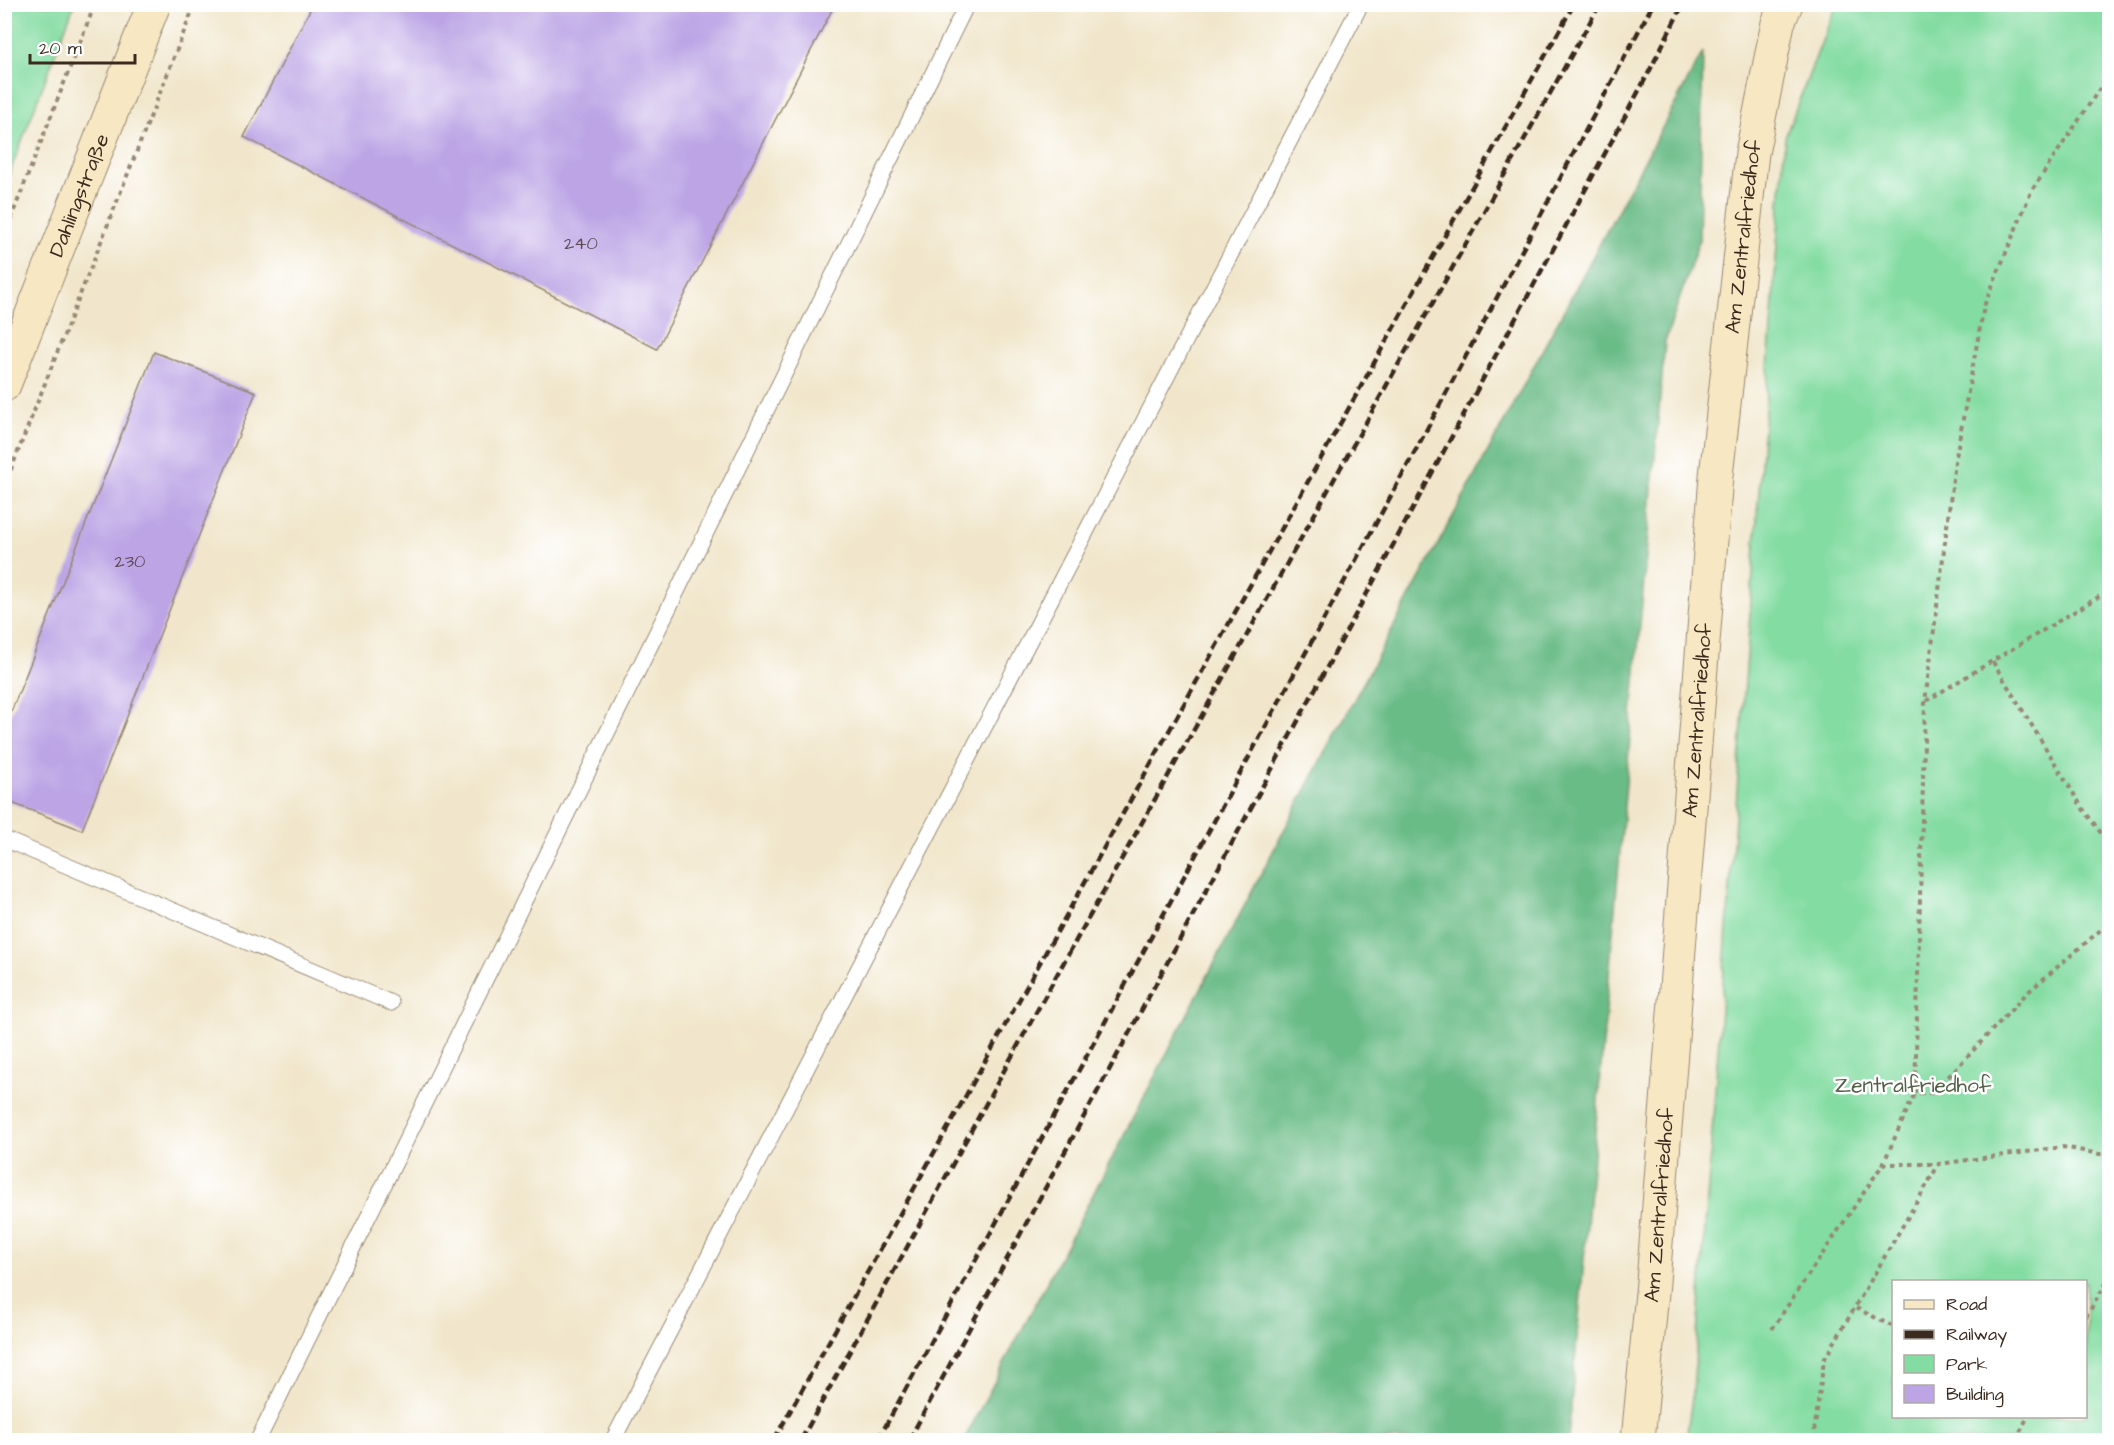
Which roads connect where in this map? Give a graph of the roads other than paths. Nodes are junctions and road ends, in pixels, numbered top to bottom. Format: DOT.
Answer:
graph roads {
  1 [pos="154,4"];
  2 [pos="967,4"];
  3 [pos="1361,4"];
  4 [pos="1786,4"];
  5 [pos="4,385"];
  6 [pos="4,839"];
  7 [pos="391,1003"];
  8 [pos="258,1440"];
  9 [pos="613,1440"];
  10 [pos="1638,1440"];
  1 -- 5 [label="street, Dahlingstraße"];
  2 -- 8 [label="lane"];
  3 -- 9 [label="lane"];
  4 -- 10 [label="street, Am Zentralfriedhof"];
  6 -- 7 [label="lane"];
}
